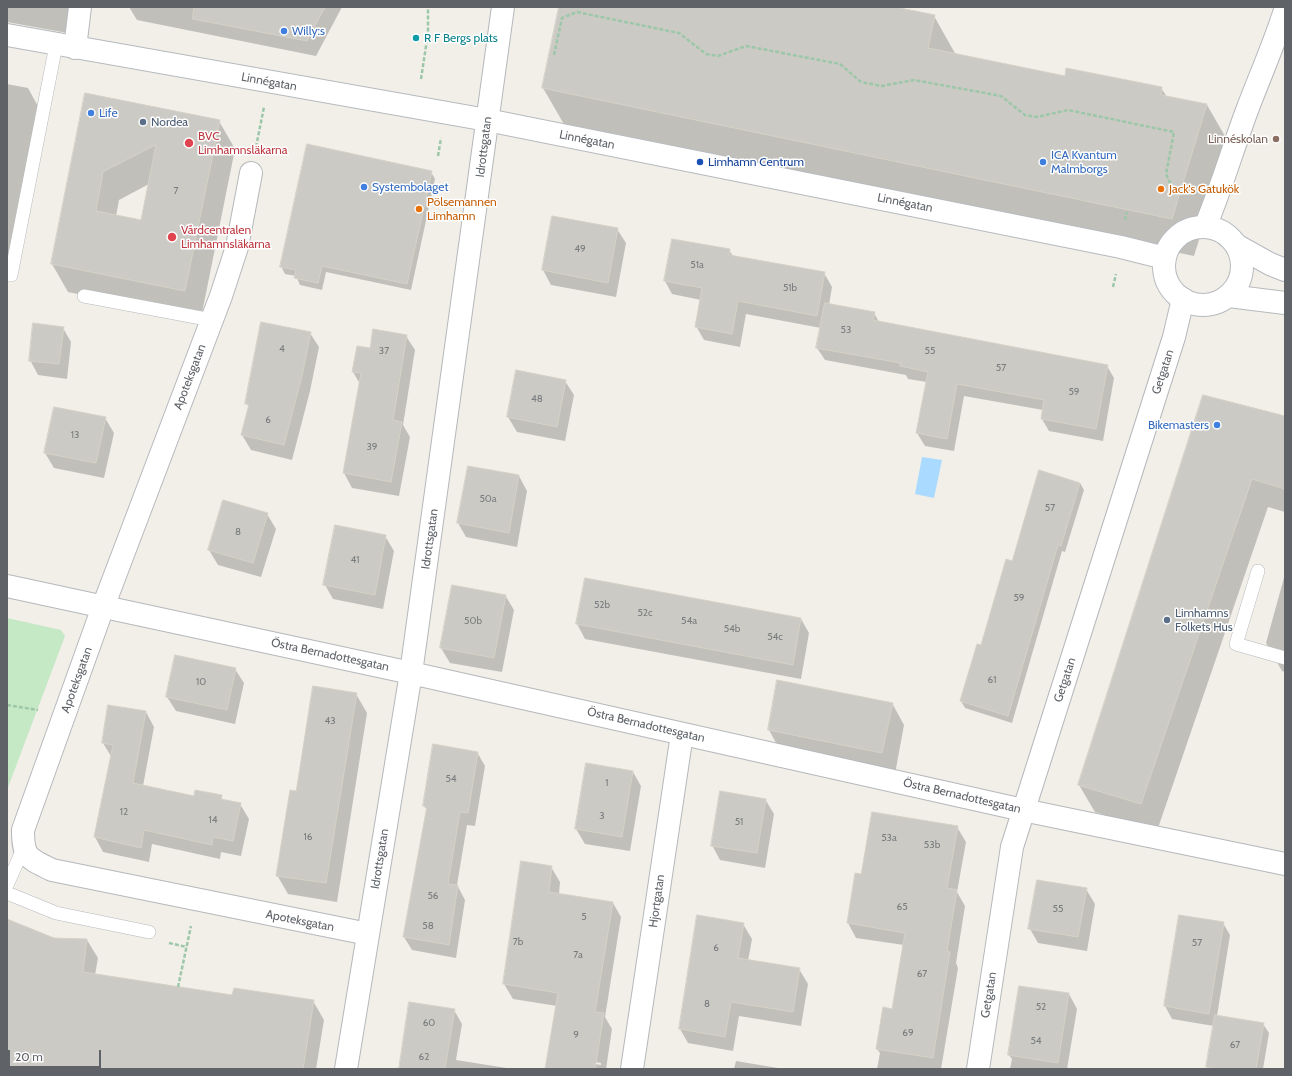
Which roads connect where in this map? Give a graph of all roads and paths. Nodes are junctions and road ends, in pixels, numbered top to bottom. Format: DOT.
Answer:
graph roads {
  1 [pos="80,7"];
  2 [pos="428,7"];
  3 [pos="503,7"];
  4 [pos="1285,10"];
  5 [pos="7,35"];
  6 [pos="65,46"];
  7 [pos="554,55"];
  8 [pos="421,79"];
  9 [pos="270,82"];
  10 [pos="487,120"];
  11 [pos="251,173"];
  12 [pos="1171,185"];
  13 [pos="1205,227"];
  14 [pos="1236,245"];
  15 [pos="1165,258"];
  16 [pos="1285,270"];
  17 [pos="7,274"];
  18 [pos="84,296"];
  19 [pos="1229,296"];
  20 [pos="1183,299"];
  21 [pos="1285,303"];
  22 [pos="212,320"];
  23 [pos="1258,571"];
  24 [pos="7,586"];
  25 [pos="103,608"];
  26 [pos="1285,658"];
  27 [pos="411,673"];
  28 [pos="682,734"];
  29 [pos="1023,810"];
  30 [pos="23,849"];
  31 [pos="1285,864"];
  32 [pos="7,885"];
  33 [pos="7,893"];
  34 [pos="197,900"];
  35 [pos="149,932"];
  36 [pos="368,934"];
  37 [pos="178,987"];
  38 [pos="346,1069"];
  39 [pos="632,1069"];
  40 [pos="978,1069"];
  1 -- 6 [label="street"];
  2 -- 8 [label="path"];
  3 -- 10 [label="street, Idrottsgatan"];
  4 -- 13 [label="street"];
  5 -- 6 [label="street, Linnégatan"];
  6 -- 9 [label="street, Linnégatan"];
  6 -- 17 [label="lane"];
  7 -- 12 [label="path"];
  9 -- 10 [label="street, Linnégatan"];
  9 -- 11 [label="path"];
  10 -- 15 [label="street, Linnégatan"];
  10 -- 27 [label="street, Idrottsgatan"];
  11 -- 22 [label="street, Apoteksgatan"];
  13 -- 14 [label="street"];
  13 -- 15 [label="street"];
  14 -- 16 [label="street"];
  14 -- 19 [label="street"];
  15 -- 20 [label="street"];
  18 -- 22 [label="lane"];
  19 -- 20 [label="street"];
  19 -- 21 [label="street"];
  20 -- 29 [label="street, Getgatan"];
  22 -- 25 [label="street, Apoteksgatan"];
  23 -- 26 [label="lane"];
  24 -- 25 [label="street, Östra Bernadottesgatan"];
  25 -- 27 [label="street, Östra Bernadottesgatan"];
  25 -- 30 [label="street, Apoteksgatan"];
  27 -- 28 [label="street, Östra Bernadottesgatan"];
  27 -- 36 [label="street, Idrottsgatan"];
  28 -- 29 [label="street, Östra Bernadottesgatan"];
  28 -- 39 [label="street, Hjortgatan"];
  29 -- 31 [label="street, Östra Bernadottesgatan"];
  29 -- 40 [label="street, Getgatan"];
  30 -- 32 [label="lane"];
  30 -- 34 [label="street, Apoteksgatan"];
  33 -- 35 [label="lane"];
  34 -- 36 [label="street, Apoteksgatan"];
  34 -- 37 [label="path"];
  36 -- 38 [label="street, Idrottsgatan"];
}
